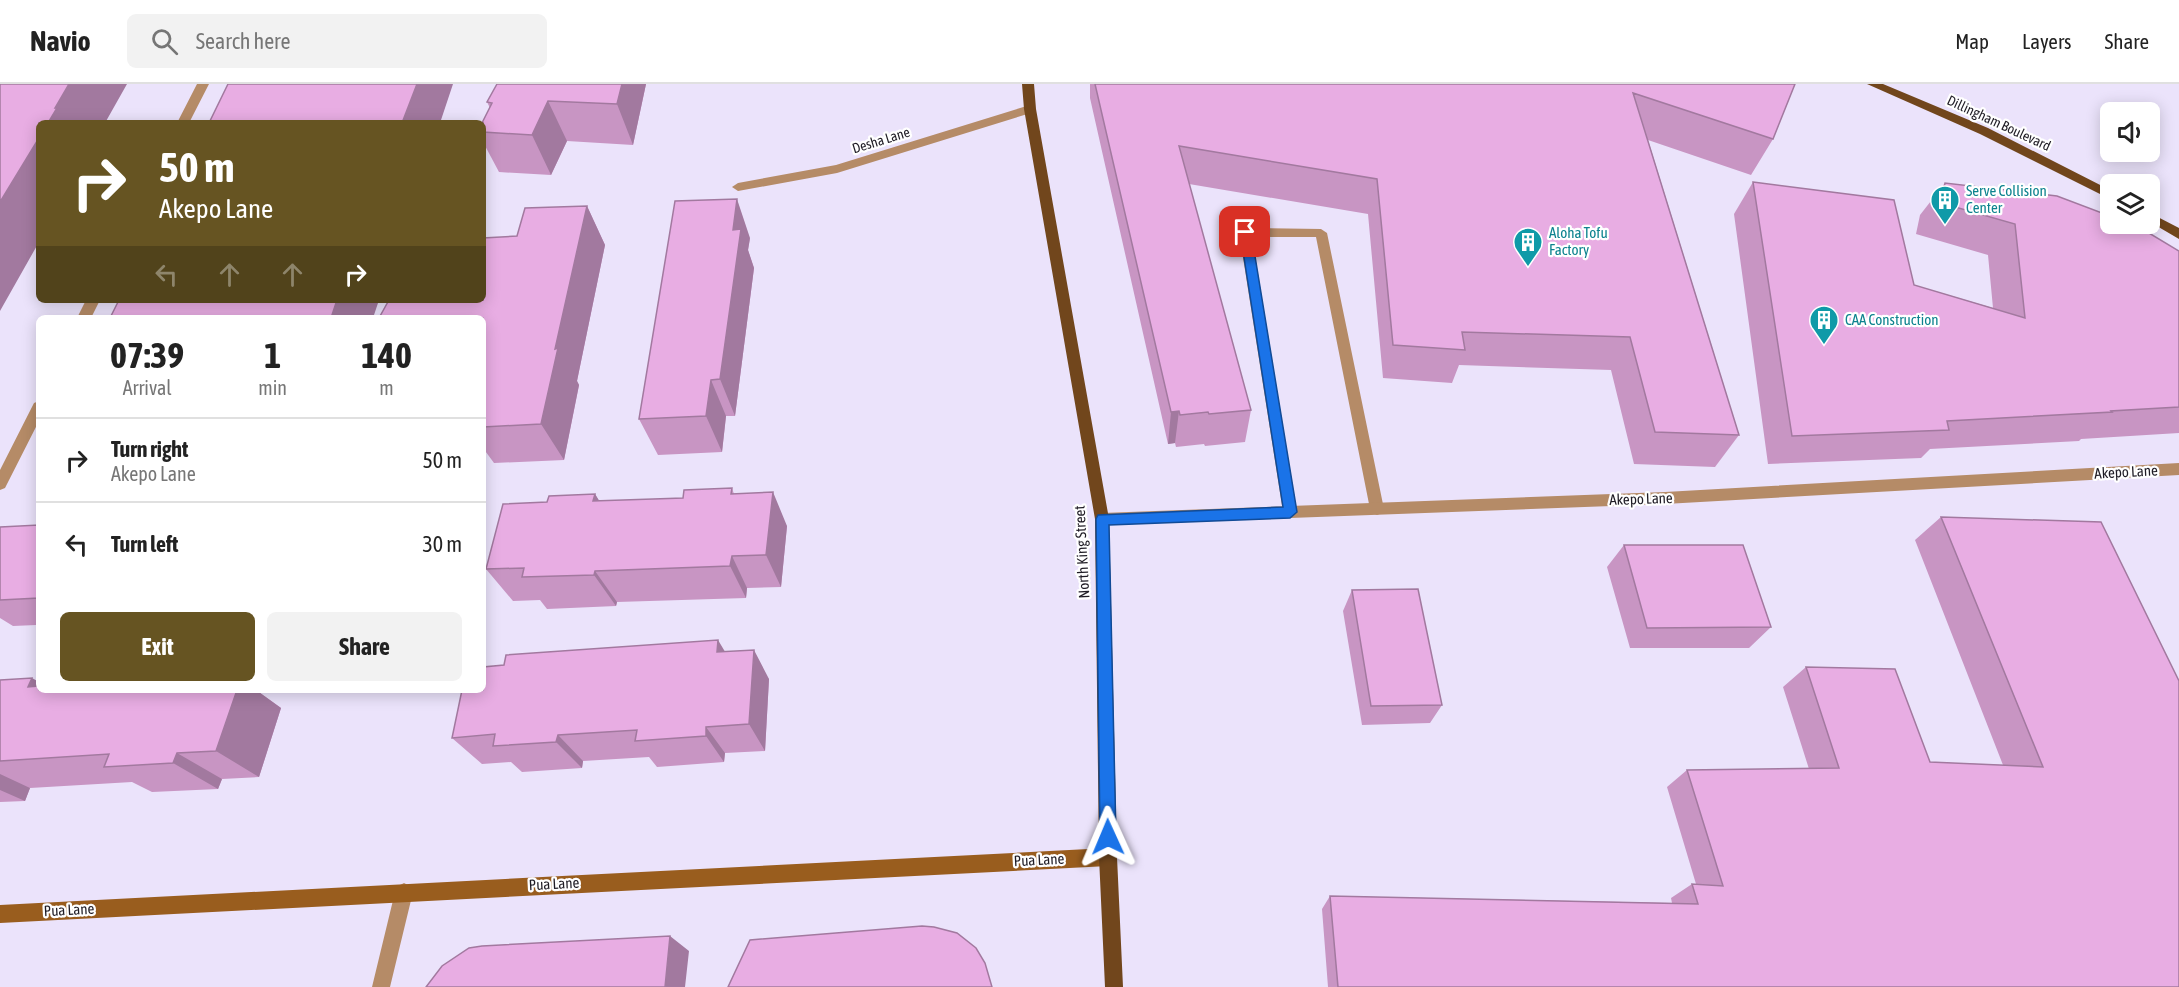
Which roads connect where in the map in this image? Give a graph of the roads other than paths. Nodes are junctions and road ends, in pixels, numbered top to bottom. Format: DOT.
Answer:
graph roads {
  1 [pos="203,84"];
  2 [pos="1028,84"];
  3 [pos="1873,84"];
  4 [pos="1030,109"];
  5 [pos="185,120"];
  6 [pos="738,187"];
  7 [pos="2100,190"];
  8 [pos="2160,223"];
  9 [pos="2179,234"];
  10 [pos="36,414"];
  11 [pos="2179,468"];
  12 [pos="0,484"];
  13 [pos="1377,509"];
  14 [pos="1290,512"];
  15 [pos="1102,519"];
  16 [pos="1108,857"];
  17 [pos="404,892"];
  18 [pos="0,914"];
  19 [pos="381,987"];
  20 [pos="1114,987"];
  1 -- 5 [label="street"];
  2 -- 4 [label="main road, North King Street"];
  3 -- 7 [label="main road, Dillingham Boulevard"];
  4 -- 6 [label="street, Desha Lane"];
  4 -- 15 [label="main road, North King Street"];
  8 -- 9 [label="main road"];
  10 -- 12 [label="street"];
  11 -- 13 [label="street, Akepo Lane"];
  13 -- 14 [label="street, Akepo Lane"];
  13 -- 14 [label="street"];
  14 -- 15 [label="street, Akepo Lane"];
  15 -- 16 [label="main road, North King Street"];
  16 -- 17 [label="street, Pua Lane"];
  16 -- 20 [label="main road, North King Street"];
  17 -- 18 [label="street, Pua Lane"];
  17 -- 19 [label="street"];
}
